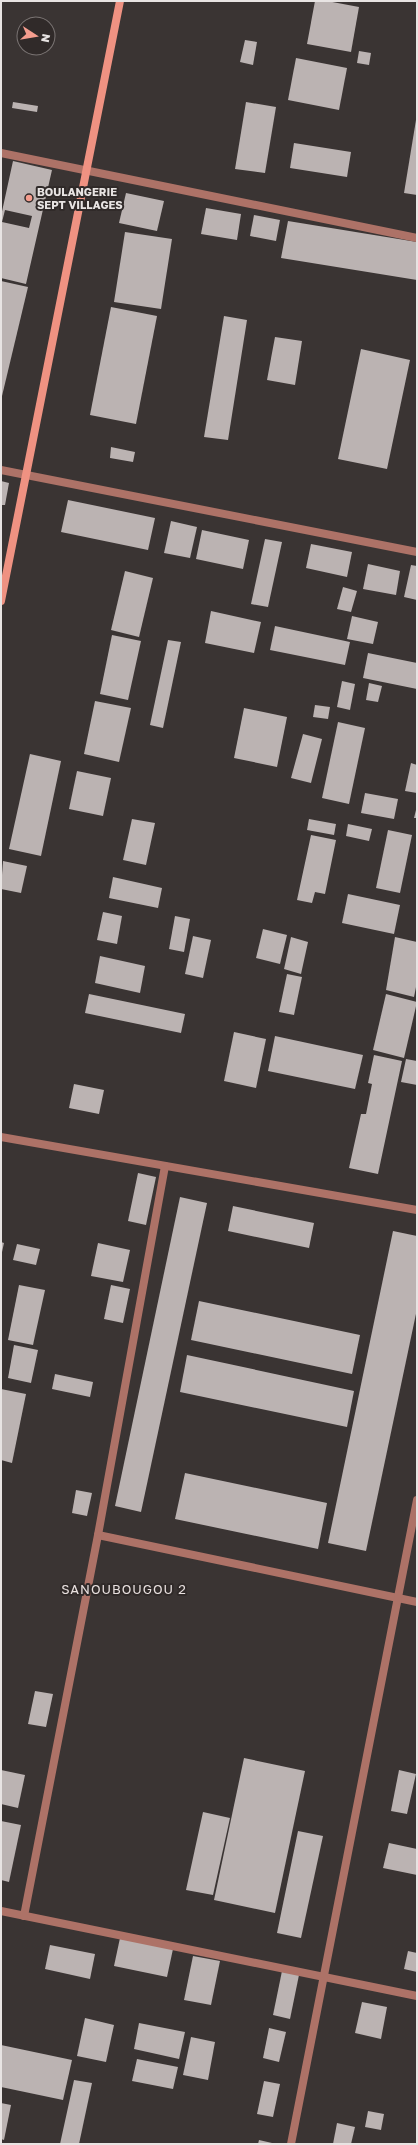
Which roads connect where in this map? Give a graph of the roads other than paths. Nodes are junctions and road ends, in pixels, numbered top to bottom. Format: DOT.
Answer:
graph roads {
  1 [pos="120,1"];
  2 [pos="1,153"];
  3 [pos="87,170"];
  4 [pos="417,238"];
  5 [pos="1,470"];
  6 [pos="26,475"];
  7 [pos="417,552"];
  8 [pos="1,601"];
  9 [pos="1,1137"];
  10 [pos="165,1166"];
  11 [pos="417,1210"];
  12 [pos="417,1500"];
  13 [pos="98,1535"];
  14 [pos="398,1598"];
  15 [pos="417,1602"];
  16 [pos="1,1912"];
  17 [pos="24,1916"];
  18 [pos="324,1976"];
  19 [pos="417,1996"];
  20 [pos="291,2144"];
  1 -- 3 [label="main road"];
  2 -- 3 [label="street"];
  3 -- 4 [label="street"];
  3 -- 6 [label="main road"];
  5 -- 6 [label="street"];
  6 -- 7 [label="street"];
  6 -- 8 [label="main road"];
  9 -- 10 [label="street"];
  10 -- 11 [label="street"];
  10 -- 13 [label="street"];
  12 -- 14 [label="street"];
  13 -- 14 [label="street"];
  13 -- 17 [label="street"];
  14 -- 15 [label="street"];
  14 -- 18 [label="street"];
  16 -- 17 [label="street"];
  17 -- 18 [label="street"];
  18 -- 19 [label="street"];
  18 -- 20 [label="street"];
}
